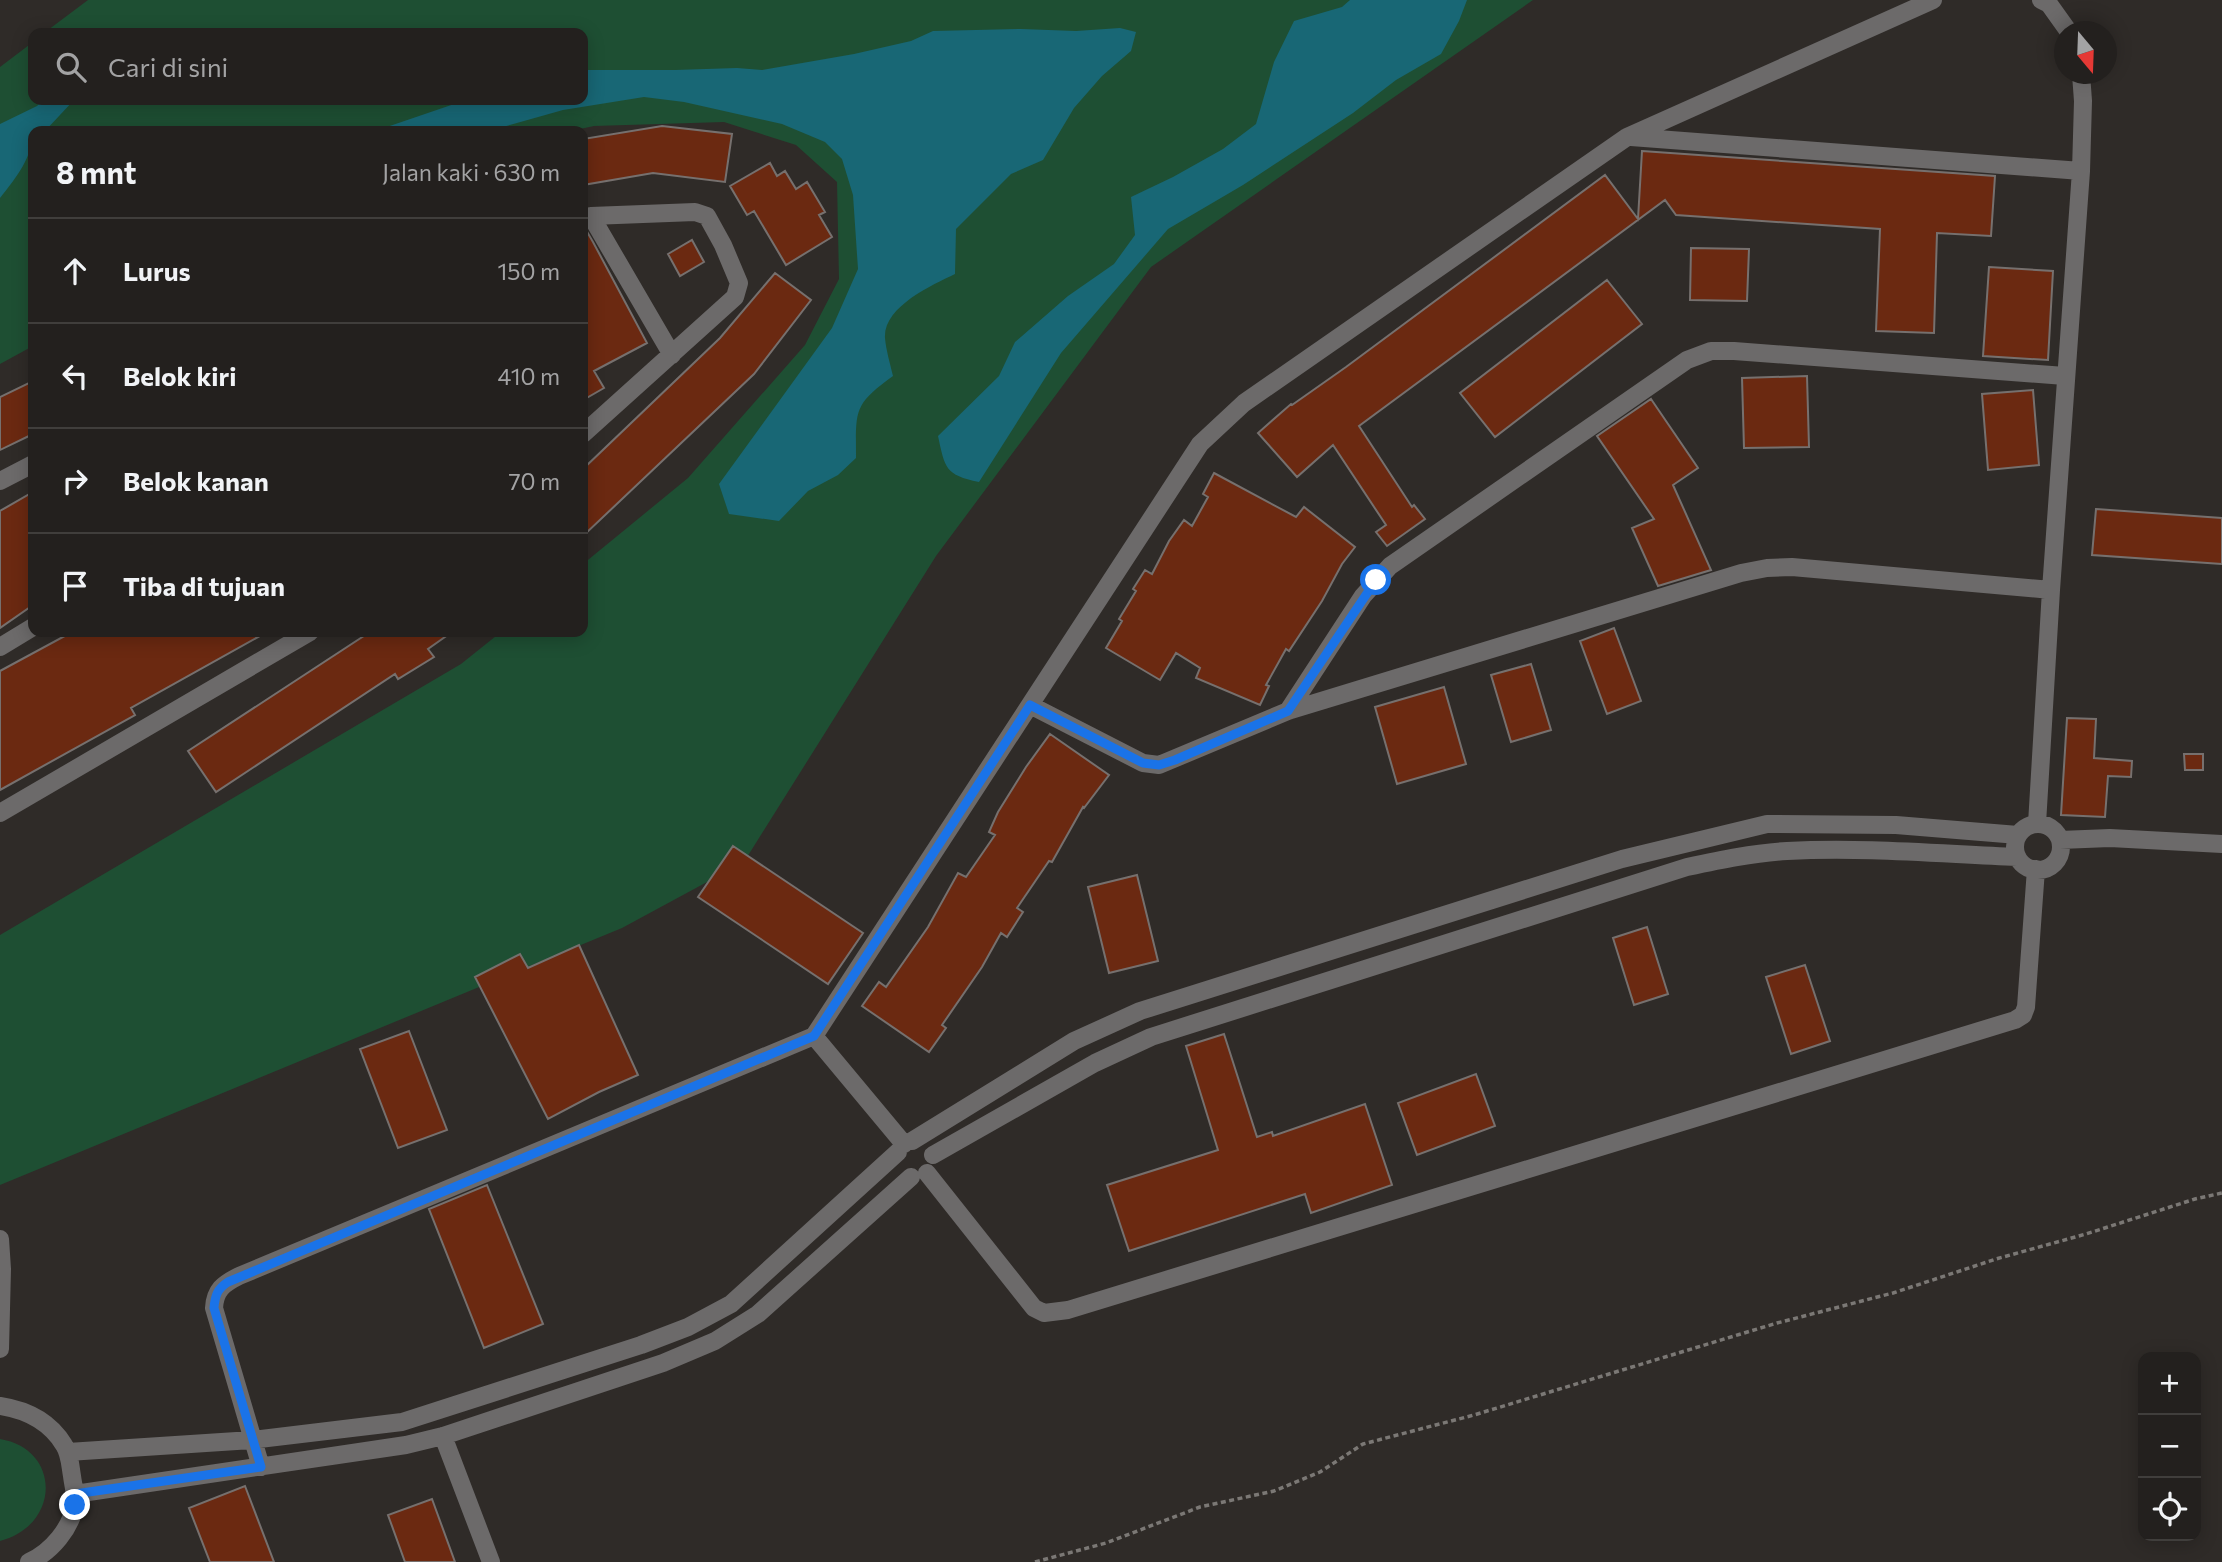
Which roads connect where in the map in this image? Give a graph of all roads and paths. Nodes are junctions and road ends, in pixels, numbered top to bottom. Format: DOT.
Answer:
graph roads {
  1 [pos="1933,0"];
  2 [pos="2041,0"];
  3 [pos="2061,21"];
  4 [pos="2082,84"];
  5 [pos="1627,137"];
  6 [pos="2081,171"];
  7 [pos="588,218"];
  8 [pos="588,220"];
  9 [pos="672,355"];
  10 [pos="2066,376"];
  11 [pos="588,430"];
  12 [pos="28,467"];
  13 [pos="0,481"];
  14 [pos="2051,590"];
  15 [pos="28,630"];
  16 [pos="301,637"];
  17 [pos="0,647"];
  18 [pos="1030,705"];
  19 [pos="1288,711"];
  20 [pos="0,813"];
  21 [pos="2037,824"];
  22 [pos="2018,835"];
  23 [pos="2060,840"];
  24 [pos="2222,844"];
  25 [pos="2017,857"];
  26 [pos="2036,869"];
  27 [pos="1430,920"];
  28 [pos="1438,946"];
  29 [pos="814,1036"];
  30 [pos="905,1146"];
  31 [pos="933,1155"];
  32 [pos="919,1175"];
  33 [pos="2222,1193"];
  34 [pos="0,1239"];
  35 [pos="0,1349"];
  36 [pos="0,1406"];
  37 [pos="443,1436"];
  38 [pos="252,1440"];
  39 [pos="68,1452"];
  40 [pos="261,1467"];
  41 [pos="75,1494"];
  42 [pos="29,1562"];
  43 [pos="491,1562"];
  44 [pos="1034,1562"];
  1 -- 5 [label="street"];
  2 -- 3 [label="street"];
  4 -- 6 [label="street"];
  5 -- 6 [label="street"];
  5 -- 18 [label="street"];
  6 -- 10 [label="street"];
  7 -- 9 [label="street"];
  8 -- 9 [label="street"];
  9 -- 11 [label="street"];
  10 -- 14 [label="street"];
  10 -- 19 [label="street"];
  12 -- 13 [label="street"];
  14 -- 19 [label="street"];
  14 -- 21 [label="street"];
  15 -- 17 [label="street"];
  16 -- 20 [label="street"];
  18 -- 19 [label="street"];
  18 -- 29 [label="street"];
  21 -- 22 [label="street"];
  21 -- 23 [label="street"];
  22 -- 25 [label="street"];
  22 -- 27 [label="street"];
  23 -- 24 [label="street"];
  23 -- 26 [label="street"];
  25 -- 26 [label="street"];
  25 -- 28 [label="street"];
  26 -- 32 [label="street"];
  27 -- 28 [label="street"];
  27 -- 30 [label="street"];
  28 -- 31 [label="street"];
  29 -- 30 [label="street"];
  29 -- 38 [label="street"];
  30 -- 31 [label="street"];
  30 -- 32 [label="street"];
  30 -- 38 [label="street"];
  31 -- 32 [label="street"];
  32 -- 37 [label="street"];
  33 -- 44 [label="path"];
  34 -- 35 [label="street"];
  36 -- 39 [label="street"];
  37 -- 40 [label="street"];
  37 -- 43 [label="street"];
  38 -- 39 [label="street"];
  38 -- 40 [label="street"];
  39 -- 41 [label="street"];
  40 -- 41 [label="street"];
  41 -- 42 [label="street"];
}
